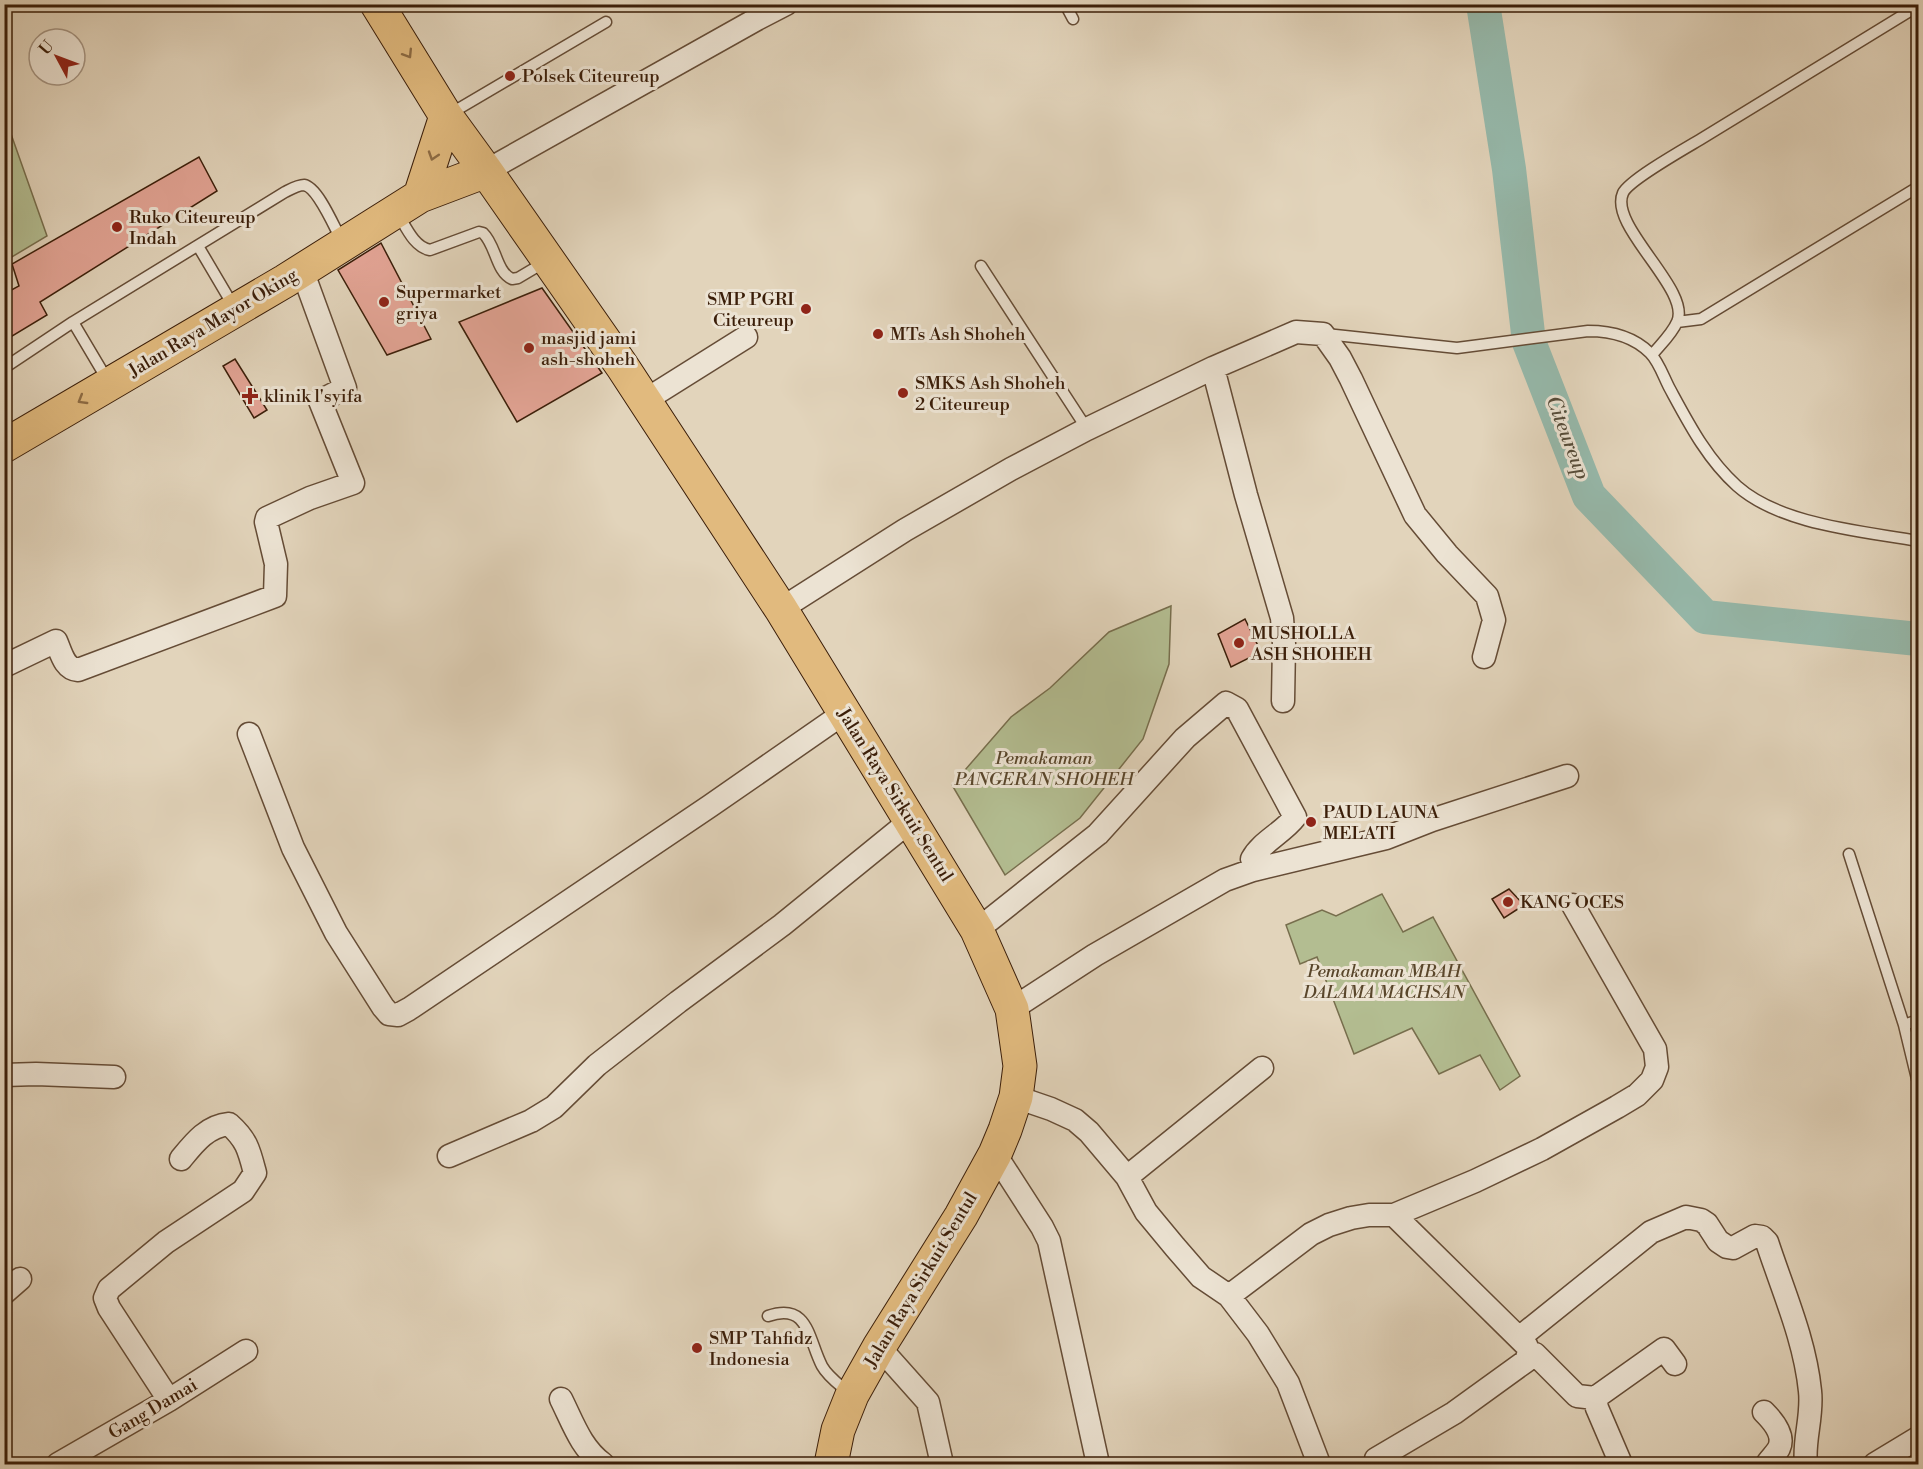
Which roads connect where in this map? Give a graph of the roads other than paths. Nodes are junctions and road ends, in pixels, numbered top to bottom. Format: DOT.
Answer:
graph roads {
  1 [pos="377,4"];
  2 [pos="786,4"];
  3 [pos="1065,4"];
  4 [pos="1918,6"];
  5 [pos="753,12"];
  6 [pos="1073,19"];
  7 [pos="606,22"];
  8 [pos="446,116"];
  9 [pos="486,171"];
  10 [pos="1918,187"];
  11 [pos="408,204"];
  12 [pos="344,244"];
  13 [pos="198,246"];
  14 [pos="549,260"];
  15 [pos="981,266"];
  16 [pos="302,270"];
  17 [pos="236,310"];
  18 [pos="73,322"];
  19 [pos="1677,322"];
  20 [pos="1323,334"];
  21 [pos="746,337"];
  22 [pos="1652,355"];
  23 [pos="4,368"];
  24 [pos="1213,368"];
  25 [pos="110,384"];
  26 [pos="644,402"];
  27 [pos="1087,429"];
  28 [pos="4,446"];
  29 [pos="1918,541"];
  30 [pos="781,609"];
  31 [pos="1484,657"];
  32 [pos="4,666"];
  33 [pos="1283,701"];
  34 [pos="844,713"];
  35 [pos="249,734"];
  36 [pos="1567,776"];
  37 [pos="910,821"];
  38 [pos="1849,854"];
  39 [pos="1261,868"];
  40 [pos="1573,905"];
  41 [pos="977,930"];
  42 [pos="1012,1009"];
  43 [pos="1918,1020"];
  44 [pos="1904,1025"];
  45 [pos="1262,1068"];
  46 [pos="4,1075"];
  47 [pos="114,1077"];
  48 [pos="1918,1083"];
  49 [pos="1016,1097"];
  50 [pos="995,1154"];
  51 [pos="449,1156"];
  52 [pos="181,1159"];
  53 [pos="1127,1177"];
  54 [pos="1394,1215"];
  55 [pos="1228,1296"];
  56 [pos="768,1316"];
  57 [pos="1524,1345"];
  58 [pos="879,1347"];
  59 [pos="246,1351"];
  60 [pos="1675,1364"];
  61 [pos="852,1395"];
  62 [pos="1595,1398"];
  63 [pos="561,1399"];
  64 [pos="169,1400"];
  65 [pos="1764,1412"];
  66 [pos="1918,1437"];
  67 [pos="1376,1459"];
  68 [pos="58,1464"];
  69 [pos="603,1464"];
  70 [pos="831,1464"];
  71 [pos="942,1464"];
  72 [pos="1098,1464"];
  73 [pos="1319,1464"];
  74 [pos="1621,1464"];
  75 [pos="1767,1464"];
  76 [pos="1806,1464"];
  77 [pos="1875,1464"];
  1 -- 8 [label="main road, Jalan Raya Sirkuit Sentul, one-way"];
  2 -- 5 [label="street"];
  3 -- 6 [label="lane"];
  4 -- 19 [label="lane"];
  5 -- 9 [label="street"];
  7 -- 8 [label="lane"];
  8 -- 9 [label="main road, Jalan Raya Sirkuit Sentul"];
  8 -- 11 [label="main road, one-way"];
  9 -- 11 [label="main road, Jalan Raya Mayor Oking"];
  9 -- 14 [label="main road, Jalan Raya Sirkuit Sentul"];
  10 -- 19 [label="lane"];
  11 -- 12 [label="main road, Jalan Raya Mayor Oking"];
  11 -- 14 [label="lane"];
  12 -- 13 [label="lane"];
  12 -- 16 [label="main road, Jalan Raya Mayor Oking"];
  13 -- 17 [label="lane"];
  13 -- 18 [label="lane"];
  14 -- 26 [label="main road, Jalan Raya Sirkuit Sentul"];
  15 -- 27 [label="lane"];
  16 -- 17 [label="main road, Jalan Raya Mayor Oking"];
  16 -- 32 [label="street"];
  17 -- 25 [label="main road, Jalan Raya Mayor Oking"];
  18 -- 23 [label="lane"];
  18 -- 25 [label="lane"];
  19 -- 22 [label="lane"];
  20 -- 22 [label="lane"];
  20 -- 24 [label="street"];
  20 -- 31 [label="street"];
  21 -- 26 [label="street"];
  22 -- 29 [label="lane"];
  24 -- 27 [label="street"];
  24 -- 33 [label="street"];
  25 -- 28 [label="main road, Jalan Raya Mayor Oking, one-way"];
  26 -- 30 [label="main road, Jalan Raya Sirkuit Sentul"];
  27 -- 30 [label="street"];
  30 -- 34 [label="main road, Jalan Raya Sirkuit Sentul"];
  34 -- 35 [label="street"];
  34 -- 37 [label="main road, Jalan Raya Sirkuit Sentul"];
  36 -- 39 [label="street"];
  37 -- 41 [label="main road, Jalan Raya Sirkuit Sentul"];
  37 -- 51 [label="street"];
  38 -- 44 [label="lane"];
  39 -- 41 [label="street"];
  39 -- 42 [label="street"];
  40 -- 54 [label="street"];
  41 -- 42 [label="main road, Jalan Raya Sirkuit Sentul"];
  42 -- 49 [label="main road, Jalan Raya Sirkuit Sentul"];
  43 -- 44 [label="lane"];
  44 -- 48 [label="lane"];
  45 -- 53 [label="street"];
  46 -- 47 [label="street"];
  49 -- 50 [label="main road, Jalan Raya Sirkuit Sentul"];
  49 -- 53 [label="street"];
  50 -- 58 [label="main road, Jalan Raya Sirkuit Sentul"];
  50 -- 72 [label="street"];
  52 -- 64 [label="street"];
  53 -- 55 [label="street"];
  54 -- 55 [label="street"];
  54 -- 57 [label="street"];
  55 -- 73 [label="street"];
  56 -- 61 [label="lane"];
  57 -- 62 [label="street"];
  57 -- 67 [label="street"];
  57 -- 76 [label="street"];
  58 -- 61 [label="main road, Jalan Raya Sirkuit Sentul"];
  58 -- 71 [label="street"];
  59 -- 64 [label="street, Gang Damai"];
  60 -- 62 [label="street"];
  61 -- 70 [label="main road, Jalan Raya Sirkuit Sentul"];
  62 -- 74 [label="street"];
  63 -- 69 [label="street"];
  64 -- 68 [label="street, Gang Damai"];
  65 -- 75 [label="street"];
  66 -- 77 [label="street"];
}
